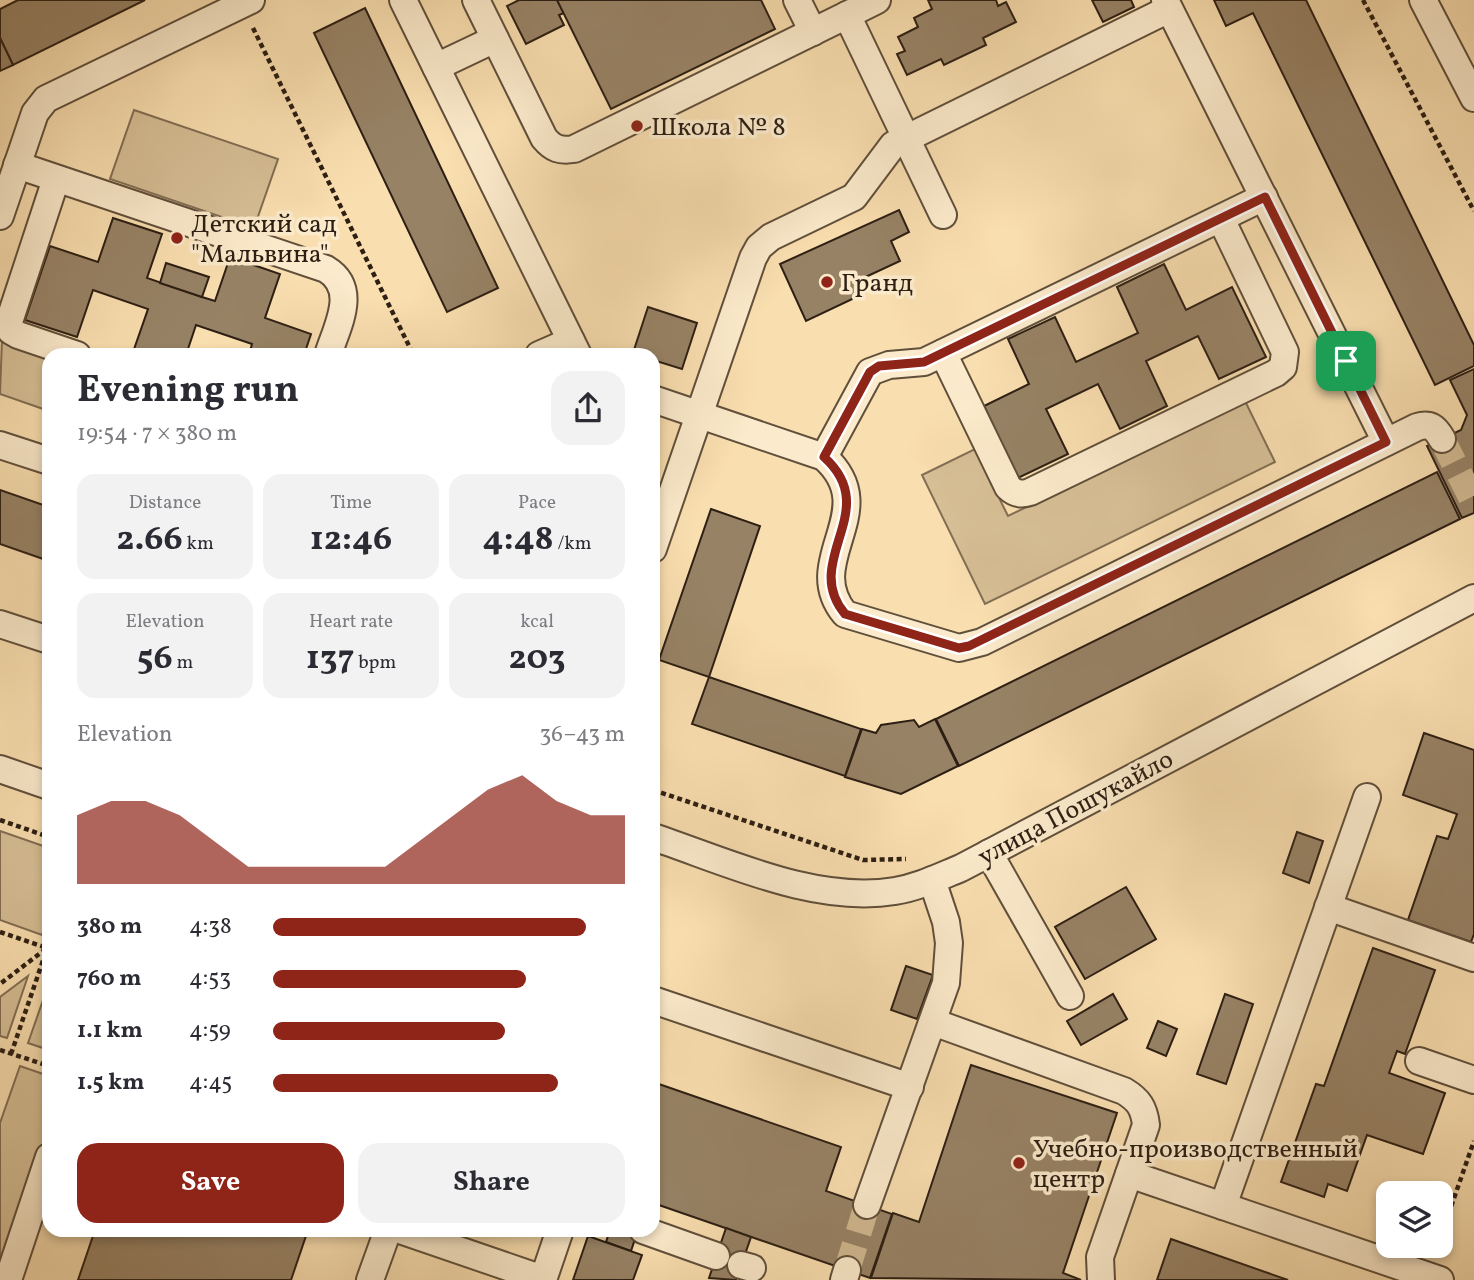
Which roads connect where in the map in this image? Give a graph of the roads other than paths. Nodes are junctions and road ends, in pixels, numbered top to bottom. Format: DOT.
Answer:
graph roads {
  1 [pos="403,0"];
  2 [pos="476,0"];
  3 [pos="797,0"];
  4 [pos="877,0"];
  5 [pos="1423,0"];
  6 [pos="246,2"];
  7 [pos="1167,5"];
  8 [pos="847,15"];
  9 [pos="813,32"];
  10 [pos="495,39"];
  11 [pos="436,67"];
  12 [pos="1474,98"];
  13 [pos="906,137"];
  14 [pos="17,165"];
  15 [pos="56,178"];
  16 [pos="1265,197"];
  17 [pos="943,215"];
  18 [pos="0,216"];
  19 [pos="1220,219"];
  20 [pos="56,348"];
  21 [pos="330,348"];
  22 [pos="574,348"];
  23 [pos="943,353"];
  24 [pos="660,400"];
  25 [pos="698,414"];
  26 [pos="1442,439"];
  27 [pos="1386,442"];
  28 [pos="0,445"];
  29 [pos="824,457"];
  30 [pos="42,459"];
  31 [pos="660,528"];
  32 [pos="1474,598"];
  33 [pos="0,624"];
  34 [pos="42,638"];
  35 [pos="0,769"];
  36 [pos="42,784"];
  37 [pos="1367,797"];
  38 [pos="660,839"];
  39 [pos="989,853"];
  40 [pos="932,880"];
  41 [pos="1328,908"];
  42 [pos="1474,958"];
  43 [pos="1070,996"];
  44 [pos="660,1002"];
  45 [pos="933,1022"];
  46 [pos="1419,1060"];
  47 [pos="1474,1080"];
  48 [pos="910,1087"];
  49 [pos="1129,1174"];
  50 [pos="42,1178"];
  51 [pos="867,1205"];
  52 [pos="1223,1206"];
  53 [pos="660,1236"];
  54 [pos="385,1237"];
  55 [pos="420,1237"];
  56 [pos="558,1237"];
  57 [pos="716,1256"];
  58 [pos="543,1279"];
  59 [pos="8,1280"];
  60 [pos="370,1280"];
  61 [pos="1101,1280"];
  62 [pos="1440,1280"];
  1 -- 11 [label="street"];
  2 -- 10 [label="street"];
  3 -- 9 [label="street"];
  4 -- 8 [label="street"];
  5 -- 12 [label="street"];
  6 -- 14 [label="street"];
  7 -- 13 [label="street"];
  7 -- 16 [label="street"];
  8 -- 9 [label="street"];
  8 -- 13 [label="street"];
  9 -- 10 [label="street"];
  10 -- 11 [label="street"];
  11 -- 22 [label="street"];
  13 -- 17 [label="street"];
  13 -- 25 [label="street"];
  14 -- 15 [label="street"];
  14 -- 18 [label="street"];
  15 -- 20 [label="street"];
  15 -- 21 [label="street"];
  16 -- 19 [label="street"];
  16 -- 27 [label="street"];
  19 -- 23 [label="street"];
  19 -- 23 [label="street"];
  23 -- 29 [label="street"];
  24 -- 25 [label="street"];
  25 -- 29 [label="street"];
  25 -- 31 [label="street"];
  26 -- 27 [label="street"];
  27 -- 29 [label="street"];
  28 -- 30 [label="street"];
  32 -- 39 [label="street, улица Пошукайло"];
  33 -- 34 [label="street"];
  35 -- 36 [label="street"];
  37 -- 41 [label="street"];
  38 -- 40 [label="street, улица Пошукайло"];
  39 -- 40 [label="street, улица Пошукайло"];
  39 -- 43 [label="street"];
  40 -- 45 [label="street"];
  41 -- 42 [label="street"];
  41 -- 52 [label="street"];
  44 -- 48 [label="street"];
  45 -- 48 [label="street"];
  45 -- 49 [label="street"];
  46 -- 47 [label="street"];
  48 -- 51 [label="street"];
  49 -- 52 [label="street"];
  49 -- 61 [label="street"];
  50 -- 59 [label="street"];
  52 -- 62 [label="street"];
  53 -- 57 [label="street"];
  54 -- 60 [label="street"];
  55 -- 58 [label="street"];
  56 -- 58 [label="street"];
}
